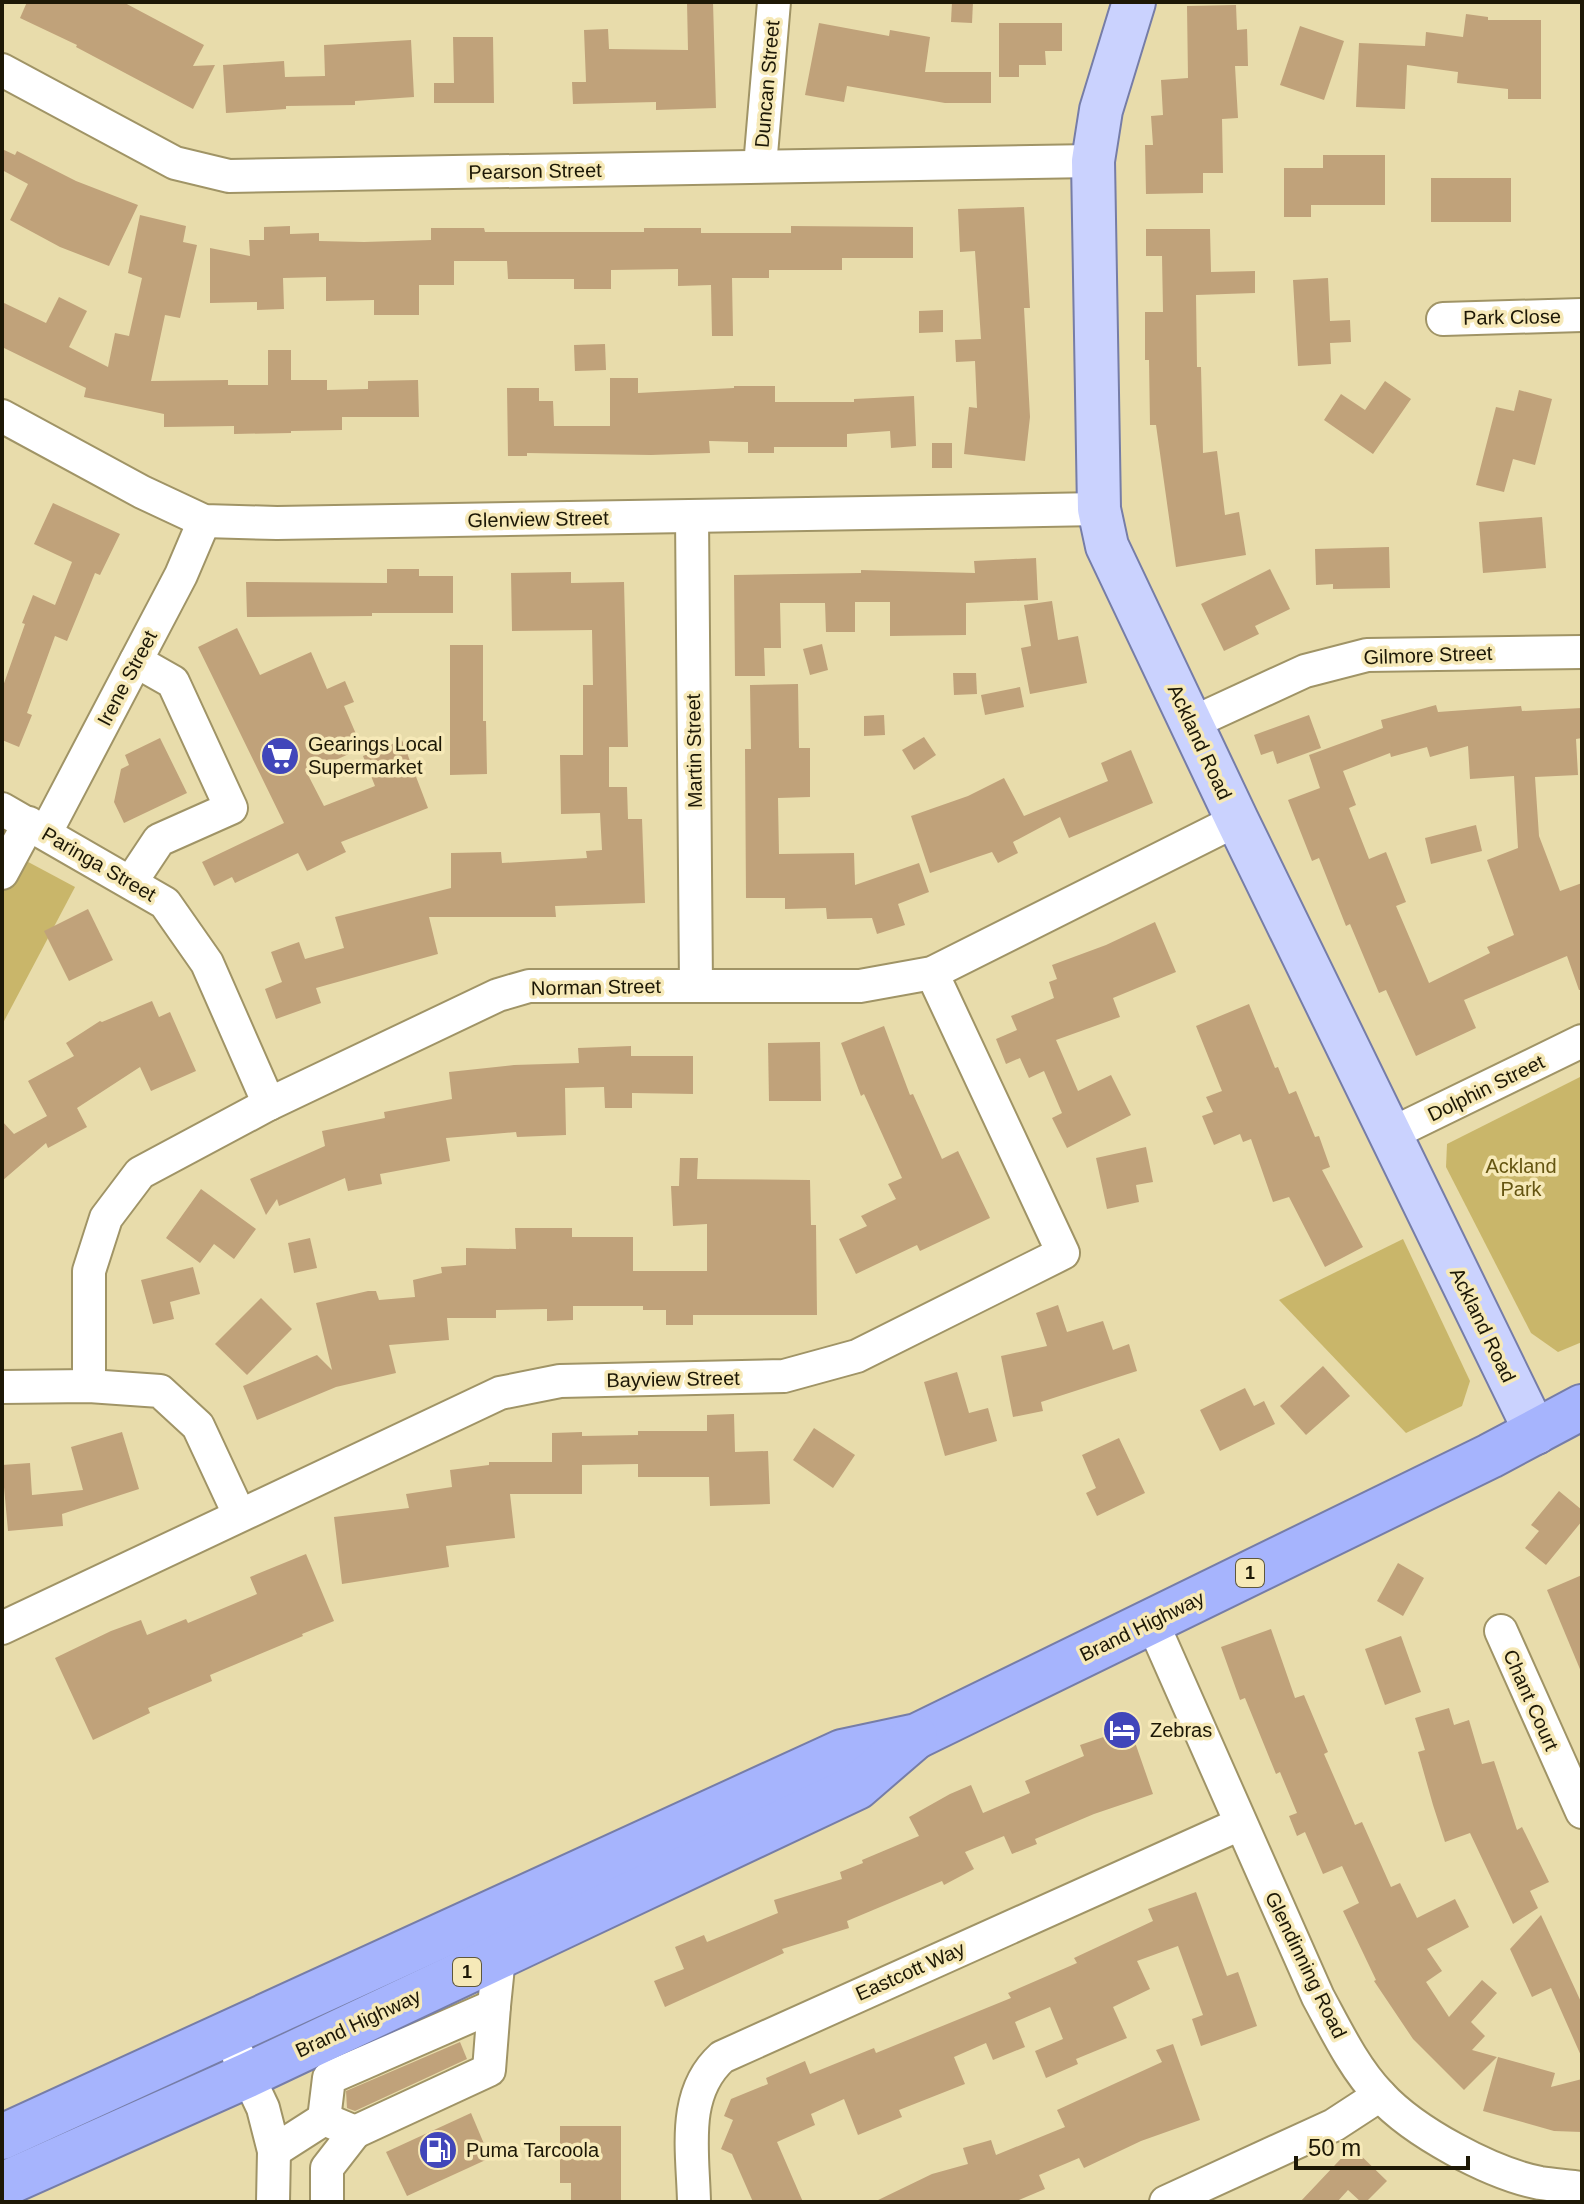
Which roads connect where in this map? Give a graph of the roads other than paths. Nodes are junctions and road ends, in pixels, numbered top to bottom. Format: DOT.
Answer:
graph roads {
  1 [pos="774,2"];
  2 [pos="1134,2"];
  3 [pos="2,70"];
  4 [pos="1093,161"];
  5 [pos="760,166"];
  6 [pos="1582,315"];
  7 [pos="1443,319"];
  8 [pos="2,416"];
  9 [pos="1099,509"];
  10 [pos="692,516"];
  11 [pos="204,521"];
  12 [pos="1582,652"];
  13 [pos="136,661"];
  14 [pos="1192,723"];
  15 [pos="1237,820"];
  16 [pos="26,821"];
  17 [pos="2,873"];
  18 [pos="131,882"];
  19 [pos="932,973"];
  20 [pos="696,986"];
  21 [pos="1582,1041"];
  22 [pos="269,1104"];
  23 [pos="1391,1134"];
  24 [pos="89,1386"];
  25 [pos="2,1387"];
  26 [pos="1582,1407"];
  27 [pos="1536,1433"];
  28 [pos="239,1514"];
  29 [pos="1152,1622"];
  30 [pos="2,1628"];
  31 [pos="1501,1631"];
  32 [pos="917,1736"];
  33 [pos="1582,1812"];
  34 [pos="1240,1824"];
  35 [pos="499,1957"];
  36 [pos="494,2006"];
  37 [pos="228,2034"];
  38 [pos="248,2075"];
  39 [pos="1380,2095"];
  40 [pos="324,2119"];
  41 [pos="355,2132"];
  42 [pos="2,2137"];
  43 [pos="274,2151"];
  44 [pos="2,2185"];
  45 [pos="1582,2188"];
  46 [pos="273,2202"];
  47 [pos="327,2202"];
  48 [pos="694,2202"];
  49 [pos="1166,2202"];
  1 -- 5 [label="street, Duncan Street"];
  2 -- 4 [label="main road, Ackland Road"];
  3 -- 5 [label="street, Pearson Street"];
  4 -- 5 [label="street, Pearson Street"];
  4 -- 9 [label="main road, Ackland Road"];
  6 -- 7 [label="street, Park Close"];
  8 -- 11 [label="street, Glenview Street"];
  9 -- 10 [label="street, Glenview Street"];
  9 -- 14 [label="main road, Ackland Road"];
  10 -- 11 [label="street, Glenview Street"];
  10 -- 20 [label="street, Martin Street"];
  11 -- 13 [label="street, Irene Street"];
  12 -- 14 [label="street, Gilmore Street"];
  13 -- 16 [label="street, Irene Street"];
  13 -- 18 [label="street"];
  14 -- 15 [label="main road, Ackland Road"];
  15 -- 19 [label="street, Norman Street"];
  15 -- 23 [label="main road, Ackland Road"];
  16 -- 17 [label="street, Irene Street"];
  16 -- 18 [label="street, Paringa Street"];
  18 -- 22 [label="street, Paringa Street"];
  19 -- 20 [label="street, Norman Street"];
  19 -- 28 [label="street, Bayview Street"];
  20 -- 22 [label="street, Norman Street"];
  21 -- 23 [label="street, Dolphin Street"];
  22 -- 24 [label="street, Norman Street"];
  23 -- 27 [label="main road, Ackland Road"];
  24 -- 25 [label="street"];
  24 -- 28 [label="street"];
  26 -- 27 [label="highway, Brand Highway / 1"];
  27 -- 29 [label="highway, Brand Highway / 1"];
  28 -- 30 [label="street, Bayview Street"];
  29 -- 32 [label="highway, Brand Highway / 1"];
  29 -- 34 [label="street, Glendinning Road"];
  31 -- 33 [label="street, Chant Court"];
  32 -- 35 [label="highway, Brand Highway / 1"];
  32 -- 37 [label="highway, Brand Highway / 1"];
  34 -- 39 [label="street, Glendinning Road"];
  34 -- 48 [label="street, Eastcott Way"];
  35 -- 36 [label="street"];
  35 -- 38 [label="highway, Brand Highway / 1"];
  36 -- 40 [label="street"];
  36 -- 41 [label="street"];
  37 -- 38 [label="street"];
  37 -- 42 [label="highway, Brand Highway / 1"];
  38 -- 43 [label="street"];
  38 -- 44 [label="highway, Brand Highway / 1"];
  39 -- 45 [label="street, Glendinning Road"];
  39 -- 49 [label="street"];
  40 -- 41 [label="street"];
  40 -- 43 [label="street"];
  41 -- 47 [label="street"];
  43 -- 46 [label="street"];
}
